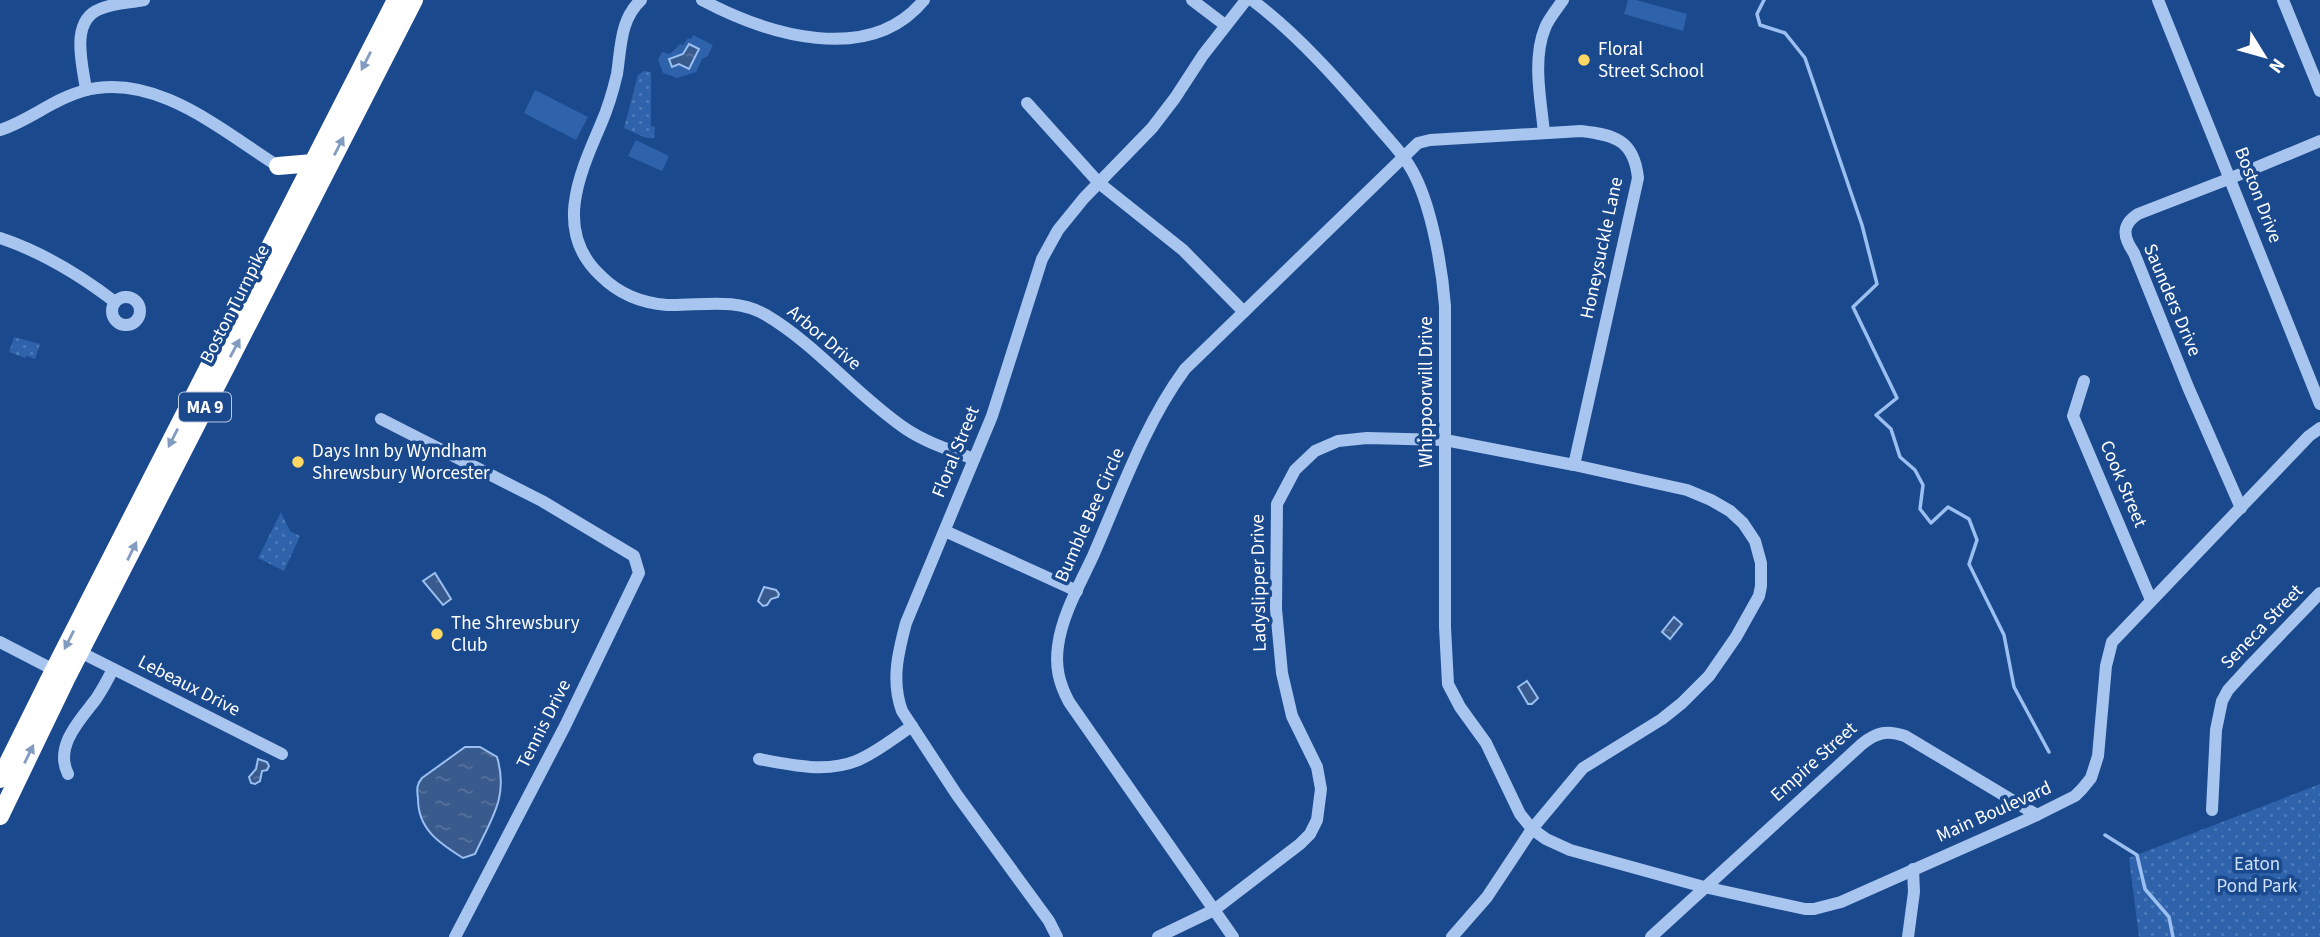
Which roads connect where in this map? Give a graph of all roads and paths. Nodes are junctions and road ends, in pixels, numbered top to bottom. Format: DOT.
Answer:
graph roads {
  1 [pos="144,0"];
  2 [pos="397,0"];
  3 [pos="414,0"];
  4 [pos="641,0"];
  5 [pos="702,0"];
  6 [pos="924,0"];
  7 [pos="1192,0"];
  8 [pos="1246,0"];
  9 [pos="1252,0"];
  10 [pos="1563,0"];
  11 [pos="2158,0"];
  12 [pos="2283,0"];
  13 [pos="1225,25"];
  14 [pos="86,90"];
  15 [pos="2320,91"];
  16 [pos="1027,103"];
  17 [pos="0,130"];
  18 [pos="1544,133"];
  19 [pos="2320,141"];
  20 [pos="1403,156"];
  21 [pos="313,163"];
  22 [pos="278,166"];
  23 [pos="2231,178"];
  24 [pos="1099,183"];
  25 [pos="298,194"];
  26 [pos="0,238"];
  27 [pos="115,302"];
  28 [pos="1244,312"];
  29 [pos="2084,381"];
  30 [pos="2320,404"];
  31 [pos="381,419"];
  32 [pos="2320,428"];
  33 [pos="1445,440"];
  34 [pos="974,458"];
  35 [pos="1574,465"];
  36 [pos="2241,508"];
  37 [pos="944,531"];
  38 [pos="1077,591"];
  39 [pos="2320,593"];
  40 [pos="2151,600"];
  41 [pos="0,642"];
  42 [pos="80,652"];
  43 [pos="54,670"];
  44 [pos="113,670"];
  45 [pos="912,726"];
  46 [pos="282,754"];
  47 [pos="759,759"];
  48 [pos="68,774"];
  49 [pos="0,779"];
  50 [pos="2212,810"];
  51 [pos="2037,815"];
  52 [pos="0,816"];
  53 [pos="1532,829"];
  54 [pos="1913,869"];
  55 [pos="1704,887"];
  56 [pos="1214,910"];
  57 [pos="455,937"];
  58 [pos="1057,937"];
  59 [pos="1158,937"];
  60 [pos="1233,937"];
  61 [pos="1452,937"];
  62 [pos="1651,937"];
  63 [pos="1908,937"];
  1 -- 14 [label="street"];
  2 -- 21 [label="highway, Boston Turnpike / MA 9, one-way"];
  42 -- 3 [label="highway, Boston Turnpike / MA 9, one-way"];
  4 -- 34 [label="street, Arbor Drive"];
  5 -- 6 [label="street"];
  7 -- 13 [label="street"];
  8 -- 13 [label="street, Floral Street"];
  9 -- 20 [label="street, Whippoorwill Drive"];
  10 -- 18 [label="street"];
  11 -- 23 [label="street, Boston Drive"];
  12 -- 15 [label="street"];
  13 -- 24 [label="street, Floral Street"];
  14 -- 17 [label="street"];
  14 -- 22 [label="street"];
  16 -- 24 [label="street"];
  18 -- 20 [label="street, Honeysuckle Lane"];
  18 -- 35 [label="street, Honeysuckle Lane"];
  19 -- 23 [label="street, Saunders Drive"];
  20 -- 28 [label="street, Bumble Bee Circle"];
  20 -- 33 [label="street, Whippoorwill Drive"];
  21 -- 22 [label="highway"];
  21 -- 25 [label="highway, Boston Turnpike / MA 9"];
  22 -- 25 [label="highway"];
  23 -- 30 [label="street, Boston Drive"];
  23 -- 36 [label="street, Saunders Drive"];
  24 -- 28 [label="street"];
  24 -- 34 [label="street, Floral Street"];
  25 -- 43 [label="highway, Boston Turnpike / MA 9, one-way"];
  26 -- 27 [label="street"];
  28 -- 38 [label="street, Bumble Bee Circle"];
  29 -- 40 [label="street, Cook Street"];
  31 -- 57 [label="street, Tennis Drive"];
  32 -- 36 [label="street, Main Boulevard"];
  33 -- 35 [label="street"];
  33 -- 53 [label="street, Whippoorwill Drive"];
  33 -- 56 [label="street, Ladyslipper Drive"];
  34 -- 37 [label="street, Floral Street"];
  35 -- 53 [label="street"];
  36 -- 40 [label="street, Main Boulevard"];
  37 -- 38 [label="street"];
  37 -- 45 [label="street, Floral Street"];
  38 -- 56 [label="street, Bumble Bee Circle"];
  39 -- 50 [label="street, Seneca Street"];
  40 -- 51 [label="street, Main Boulevard"];
  41 -- 43 [label="street"];
  42 -- 44 [label="street, Lebeaux Drive"];
  52 -- 42 [label="highway, Boston Turnpike / MA 9, one-way"];
  43 -- 49 [label="highway, Boston Turnpike / MA 9"];
  44 -- 46 [label="street, Lebeaux Drive"];
  44 -- 48 [label="street"];
  45 -- 47 [label="street"];
  45 -- 58 [label="street, Floral Street"];
  51 -- 54 [label="street, Main Boulevard"];
  51 -- 55 [label="street, Empire Street"];
  53 -- 55 [label="street, Main Boulevard"];
  53 -- 61 [label="street"];
  54 -- 55 [label="street, Main Boulevard"];
  54 -- 63 [label="street"];
  55 -- 62 [label="street, Empire Street"];
  56 -- 59 [label="street, Ladyslipper Drive"];
  56 -- 60 [label="street, Bumble Bee Circle"];
}
